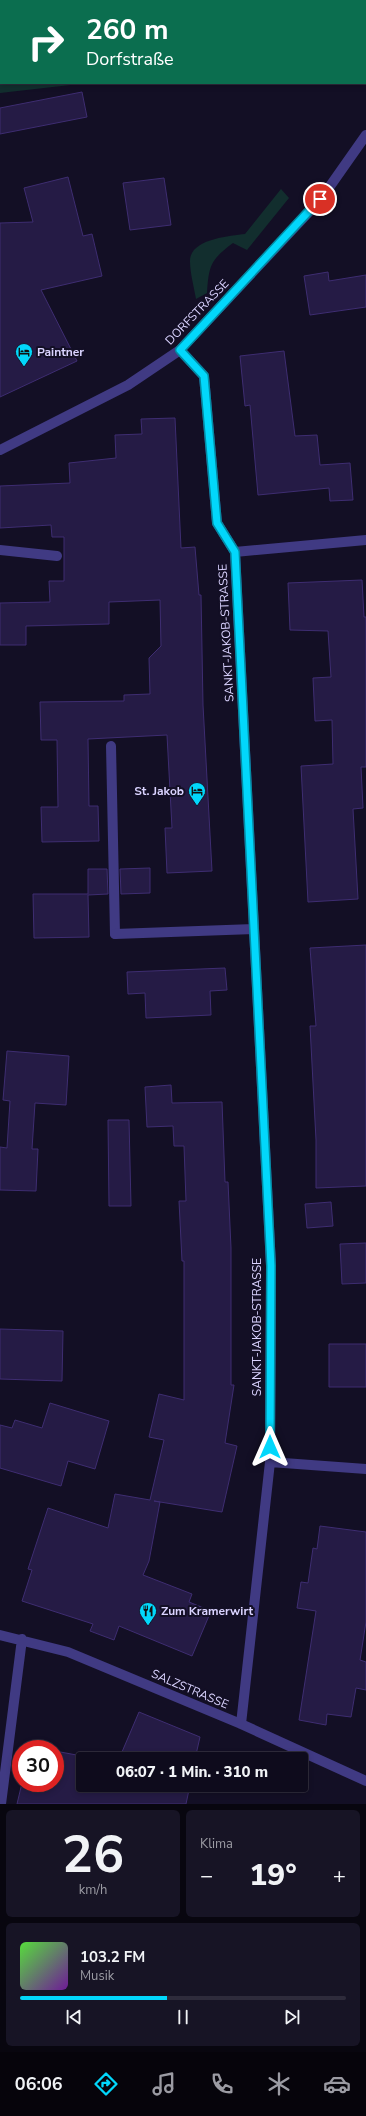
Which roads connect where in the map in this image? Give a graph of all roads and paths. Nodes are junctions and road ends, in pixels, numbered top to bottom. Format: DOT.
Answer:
graph roads {
  1 [pos="366,135"];
  2 [pos="180,350"];
  3 [pos="0,450"];
  4 [pos="366,540"];
  5 [pos="0,550"];
  6 [pos="235,552"];
  7 [pos="57,556"];
  8 [pos="111,746"];
  9 [pos="254,929"];
  10 [pos="270,1462"];
  11 [pos="366,1469"];
  12 [pos="0,1635"];
  13 [pos="22,1640"];
  14 [pos="241,1724"];
  15 [pos="366,1781"];
  16 [pos="1,1804"];
  1 -- 2 [label="street, DORFSTRASSE"];
  2 -- 3 [label="street, DORFSTRASSE"];
  2 -- 6 [label="street, SANKT-JAKOB-STRASSE"];
  4 -- 6 [label="street"];
  5 -- 7 [label="street"];
  6 -- 9 [label="street, SANKT-JAKOB-STRASSE"];
  8 -- 9 [label="street"];
  9 -- 10 [label="street, SANKT-JAKOB-STRASSE"];
  10 -- 11 [label="street"];
  10 -- 14 [label="street, SANKT-JAKOB-STRASSE"];
  12 -- 13 [label="street, SALZSTRASSE"];
  13 -- 14 [label="street, SALZSTRASSE"];
  13 -- 16 [label="street"];
  14 -- 15 [label="street, SALZSTRASSE"];
}
